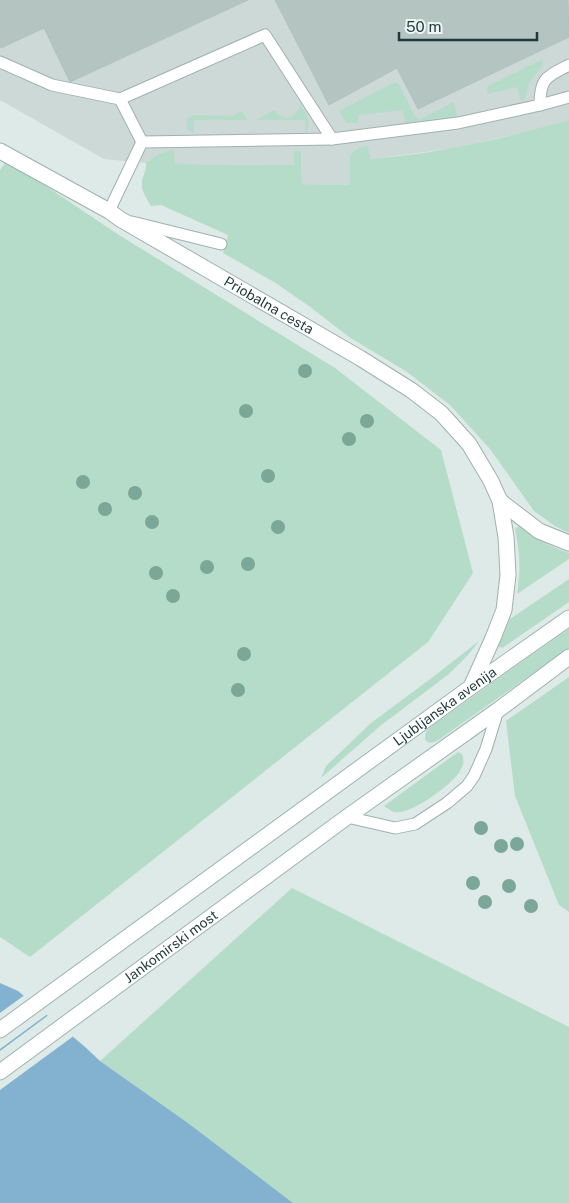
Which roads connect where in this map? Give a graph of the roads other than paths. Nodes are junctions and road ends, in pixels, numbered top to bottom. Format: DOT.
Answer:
graph roads {
  1 [pos="0,62"];
  2 [pos="569,65"];
  3 [pos="569,97"];
  4 [pos="120,99"];
  5 [pos="540,104"];
  6 [pos="332,139"];
  7 [pos="142,142"];
  8 [pos="0,150"];
  9 [pos="115,215"];
  10 [pos="221,244"];
  11 [pos="500,501"];
  12 [pos="569,543"];
  13 [pos="569,618"];
  14 [pos="569,657"];
  15 [pos="471,687"];
  16 [pos="498,710"];
  17 [pos="344,819"];
  18 [pos="0,1030"];
  19 [pos="0,1072"];
  1 -- 4 [label="lane"];
  2 -- 5 [label="lane"];
  3 -- 5 [label="lane"];
  4 -- 6 [label="lane"];
  4 -- 7 [label="lane"];
  5 -- 6 [label="lane"];
  6 -- 7 [label="lane"];
  7 -- 9 [label="lane"];
  8 -- 9 [label="main road, Priobalna cesta"];
  9 -- 10 [label="lane"];
  9 -- 11 [label="main road, Priobalna cesta"];
  11 -- 12 [label="main road, Priobalna cesta"];
  11 -- 15 [label="main road, Priobalna cesta"];
  13 -- 15 [label="main road, Ljubljanska avenija"];
  14 -- 16 [label="main road"];
  15 -- 18 [label="main road, Ljubljanska avenija"];
  16 -- 17 [label="main road"];
  16 -- 17 [label="lane"];
  17 -- 19 [label="main road, Jankomirski most"];
}
